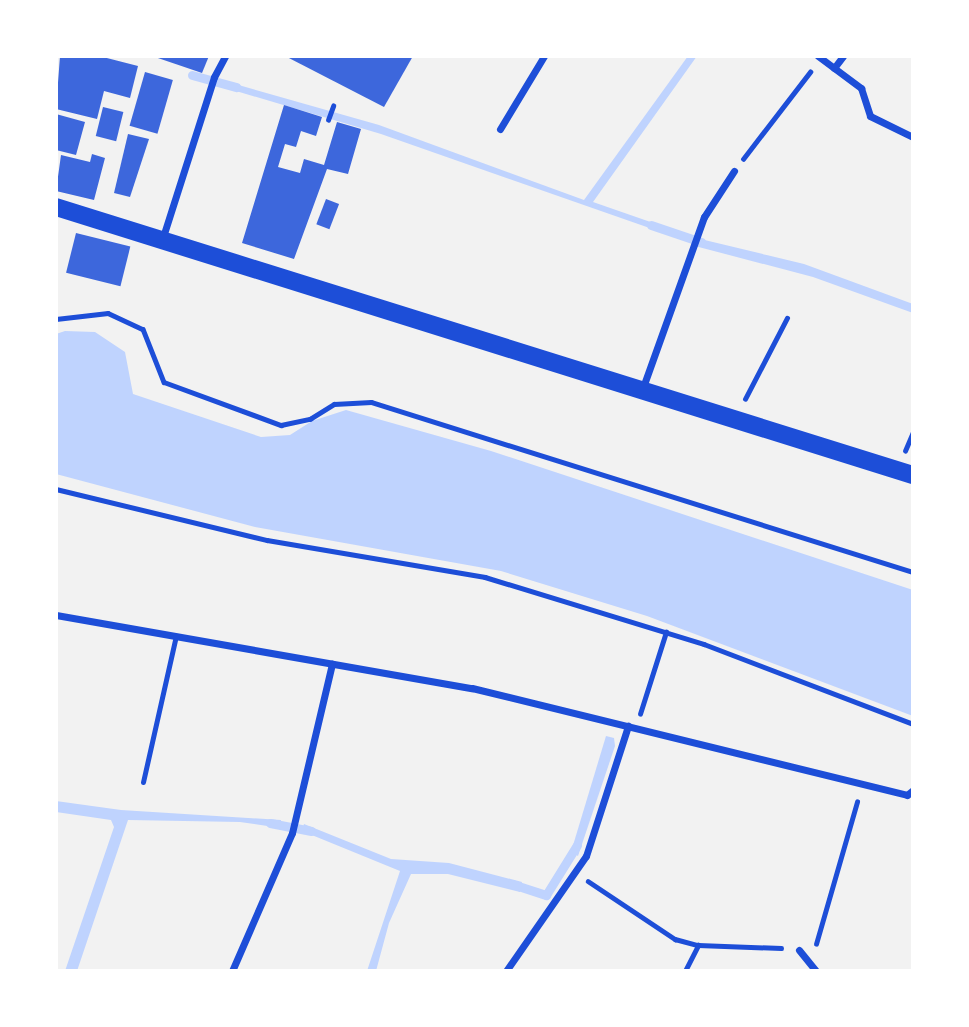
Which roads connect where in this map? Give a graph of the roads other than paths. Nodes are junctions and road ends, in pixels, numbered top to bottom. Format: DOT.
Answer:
graph roads {
  1 [pos="225,56"];
  2 [pos="544,56"];
  3 [pos="843,56"];
  4 [pos="820,57"];
  5 [pos="834,68"];
  6 [pos="500,129"];
  7 [pos="913,137"];
  8 [pos="734,171"];
  9 [pos="56,207"];
  10 [pos="162,240"];
  11 [pos="642,390"];
  12 [pos="913,475"];
  13 [pos="56,615"];
  14 [pos="176,636"];
  15 [pos="332,664"];
  16 [pos="632,727"];
  17 [pos="144,782"];
  18 [pos="913,790"];
  19 [pos="800,950"];
  20 [pos="232,971"];
  21 [pos="506,971"];
  22 [pos="816,971"];
  1 -- 10 [label="street"];
  2 -- 6 [label="street"];
  3 -- 5 [label="street"];
  4 -- 5 [label="street"];
  5 -- 7 [label="street"];
  8 -- 11 [label="street"];
  9 -- 10 [label="main road"];
  10 -- 11 [label="main road"];
  11 -- 12 [label="main road"];
  13 -- 14 [label="street"];
  14 -- 15 [label="street"];
  14 -- 17 [label="lane"];
  15 -- 16 [label="street"];
  15 -- 20 [label="street"];
  16 -- 18 [label="street"];
  16 -- 21 [label="street"];
  19 -- 22 [label="street"];
}
